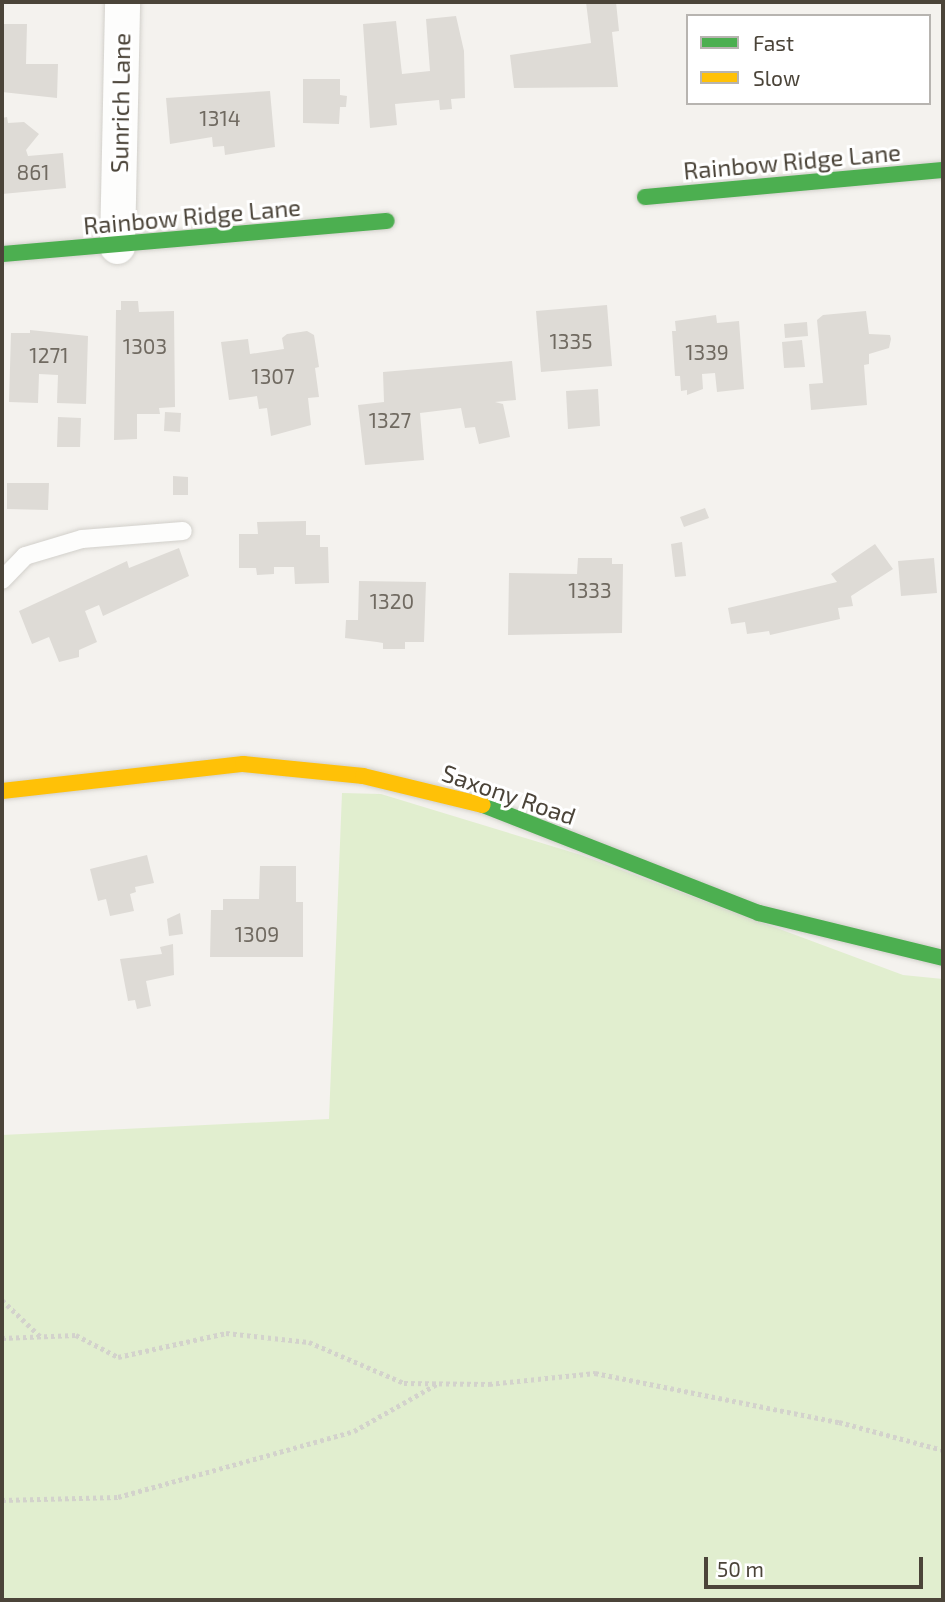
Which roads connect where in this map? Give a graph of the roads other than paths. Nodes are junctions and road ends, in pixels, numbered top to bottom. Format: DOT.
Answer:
graph roads {
  1 [pos="122,2"];
  2 [pos="943,170"];
  3 [pos="645,197"];
  4 [pos="387,221"];
  5 [pos="117,246"];
  6 [pos="2,254"];
  7 [pos="183,531"];
  8 [pos="2,579"];
  9 [pos="2,791"];
  10 [pos="943,958"];
  1 -- 5 [label="street, Sunrich Lane"];
  2 -- 3 [label="main road, Rainbow Ridge Lane"];
  4 -- 5 [label="main road, Rainbow Ridge Lane"];
  5 -- 6 [label="main road, Rainbow Ridge Lane"];
  7 -- 8 [label="lane"];
  9 -- 10 [label="main road, Saxony Road"];
}
